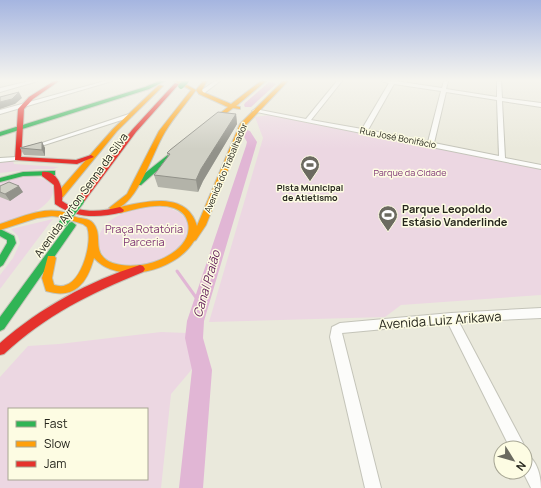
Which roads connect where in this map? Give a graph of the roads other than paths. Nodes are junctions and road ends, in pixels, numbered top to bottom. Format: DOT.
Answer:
graph roads {
  1 [pos="27,104"];
  2 [pos="37,104"];
  3 [pos="100,104"];
  4 [pos="138,104"];
  5 [pos="165,104"];
  6 [pos="188,104"];
  7 [pos="223,104"];
  8 [pos="237,104"];
  9 [pos="260,104"];
  10 [pos="321,104"];
  11 [pos="380,104"];
  12 [pos="440,104"];
  13 [pos="500,104"];
  14 [pos="23,108"];
  15 [pos="230,108"];
  16 [pos="0,112"];
  17 [pos="254,112"];
  18 [pos="268,113"];
  19 [pos="128,116"];
  20 [pos="308,120"];
  21 [pos="20,127"];
  22 [pos="204,128"];
  23 [pos="364,131"];
  24 [pos="0,134"];
  25 [pos="187,142"];
  26 [pos="430,144"];
  27 [pos="18,156"];
  28 [pos="91,156"];
  29 [pos="502,159"];
  30 [pos="0,160"];
  31 [pos="60,162"];
  32 [pos="541,167"];
  33 [pos="23,174"];
  34 [pos="45,174"];
  35 [pos="0,175"];
  36 [pos="0,180"];
  37 [pos="134,186"];
  38 [pos="60,195"];
  39 [pos="101,214"];
  40 [pos="67,224"];
  41 [pos="0,227"];
  42 [pos="0,232"];
  43 [pos="188,243"];
  44 [pos="93,245"];
  45 [pos="52,253"];
  46 [pos="0,263"];
  47 [pos="140,269"];
  48 [pos="0,310"];
  49 [pos="541,313"];
  50 [pos="451,318"];
  51 [pos="0,326"];
  52 [pos="0,350"];
  53 [pos="514,440"];
  54 [pos="533,476"];
  55 [pos="373,488"];
  56 [pos="539,488"];
  1 -- 14 [label="main road"];
  2 -- 14 [label="street"];
  3 -- 21 [label="main road"];
  4 -- 19 [label="main road"];
  5 -- 40 [label="main road, Avenida Ayrton Senna da Silva"];
  6 -- 37 [label="main road"];
  7 -- 15 [label="main road"];
  8 -- 15 [label="main road, Avenida do Trabalhador"];
  9 -- 17 [label="main road, Avenida do Trabalhador"];
  10 -- 20 [label="street"];
  11 -- 23 [label="street"];
  12 -- 26 [label="street"];
  13 -- 29 [label="street"];
  14 -- 16 [label="street"];
  14 -- 21 [label="main road"];
  15 -- 17 [label="main road"];
  15 -- 22 [label="main road, Avenida do Trabalhador"];
  17 -- 18 [label="main road"];
  17 -- 43 [label="main road, Avenida do Trabalhador"];
  18 -- 20 [label="street, Rua José Bonifácio"];
  19 -- 27 [label="street"];
  19 -- 28 [label="main road"];
  20 -- 23 [label="street, Rua José Bonifácio"];
  21 -- 24 [label="main road"];
  21 -- 27 [label="main road"];
  23 -- 26 [label="street, Rua José Bonifácio"];
  25 -- 37 [label="main road"];
  26 -- 29 [label="street, Rua José Bonifácio"];
  27 -- 30 [label="street"];
  27 -- 31 [label="main road"];
  28 -- 31 [label="main road"];
  28 -- 38 [label="main road"];
  29 -- 32 [label="street, Rua José Bonifácio"];
  31 -- 34 [label="main road"];
  33 -- 34 [label="main road"];
  33 -- 35 [label="main road"];
  33 -- 36 [label="main road"];
  34 -- 38 [label="main road"];
  37 -- 39 [label="main road"];
  38 -- 39 [label="main road"];
  39 -- 43 [label="main road"];
  40 -- 45 [label="main road, Avenida Ayrton Senna da Silva"];
  40 -- 48 [label="main road, Avenida Ayrton Senna da Silva"];
  41 -- 44 [label="main road"];
  42 -- 46 [label="main road"];
  43 -- 47 [label="main road, Avenida do Trabalhador"];
  44 -- 45 [label="main road"];
  44 -- 47 [label="main road"];
  45 -- 51 [label="main road, Avenida Ayrton Senna da Silva"];
  47 -- 52 [label="main road"];
  49 -- 50 [label="street, Avenida Luiz Arikawa"];
  50 -- 53 [label="street"];
  50 -- 55 [label="street, Avenida Luiz Arikawa"];
  54 -- 56 [label="street"];
}
